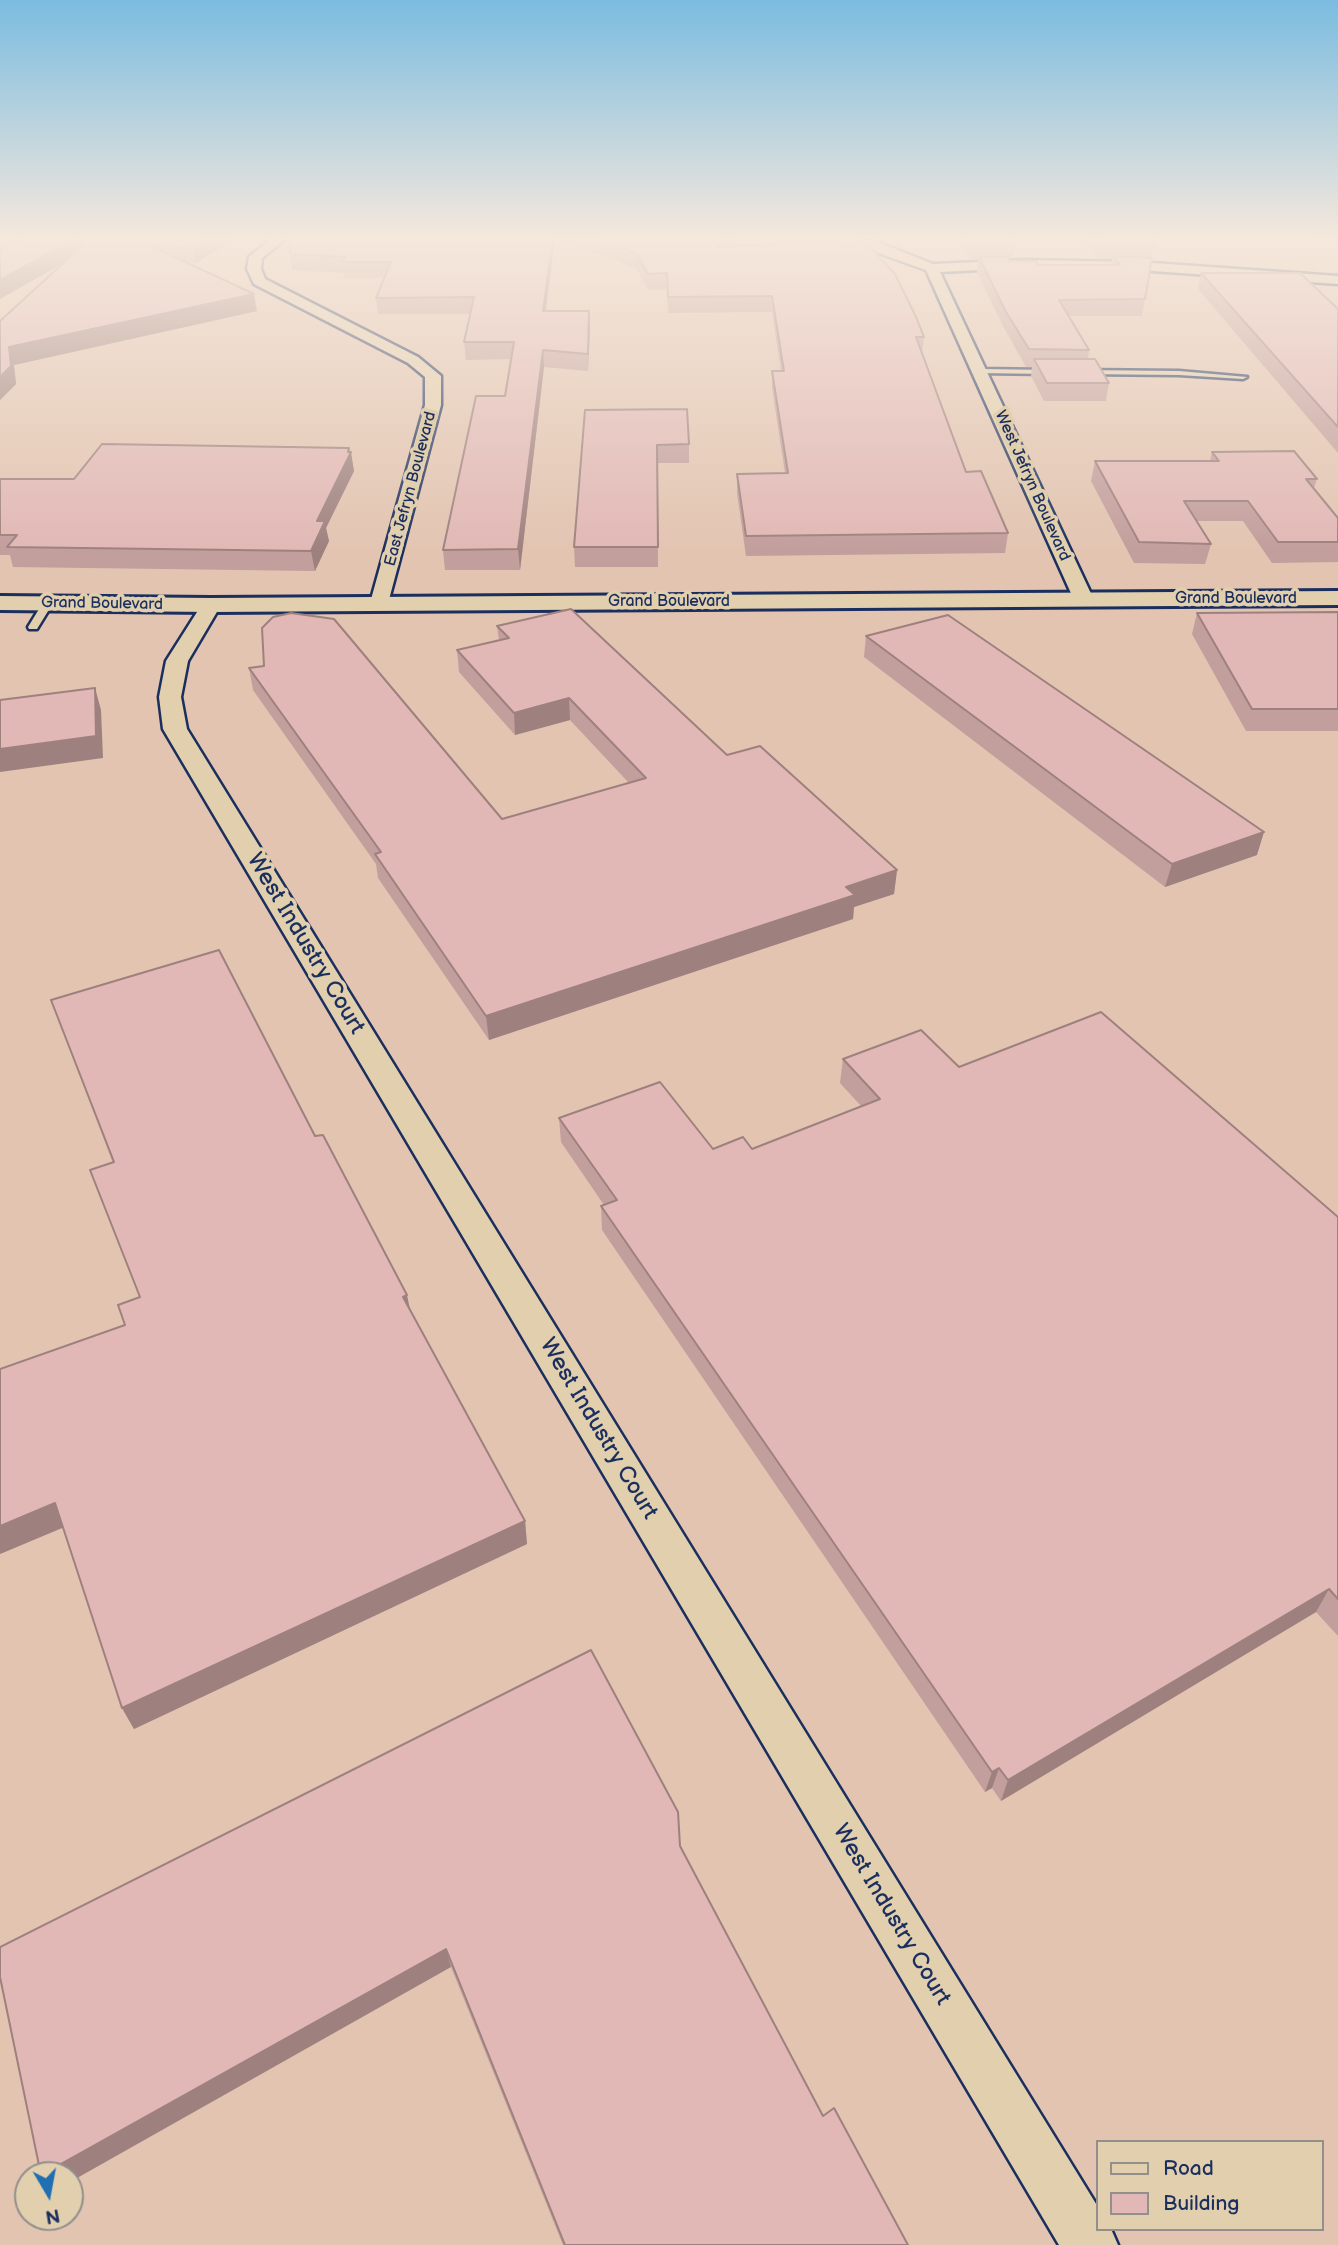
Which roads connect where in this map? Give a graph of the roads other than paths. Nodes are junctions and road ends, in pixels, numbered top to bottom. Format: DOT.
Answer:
graph roads {
  1 [pos="379,343"];
  2 [pos="968,343"];
  3 [pos="981,371"];
  4 [pos="1060,372"];
  5 [pos="1074,372"];
  6 [pos="1243,377"];
  7 [pos="1338,598"];
  8 [pos="1084,600"];
  9 [pos="0,603"];
  10 [pos="48,603"];
  11 [pos="380,603"];
  12 [pos="211,605"];
  13 [pos="33,627"];
  14 [pos="1090,2245"];
  1 -- 11 [label="street, East Jefryn Boulevard"];
  2 -- 3 [label="street, West Jefryn Boulevard"];
  3 -- 4 [label="lane"];
  3 -- 8 [label="street, West Jefryn Boulevard"];
  5 -- 6 [label="lane"];
  7 -- 8 [label="street, Grand Boulevard"];
  8 -- 11 [label="street, Grand Boulevard"];
  9 -- 10 [label="street, Grand Boulevard"];
  10 -- 12 [label="street, Grand Boulevard"];
  10 -- 13 [label="lane"];
  11 -- 12 [label="street, Grand Boulevard"];
  12 -- 14 [label="street, West Industry Court"];
}
